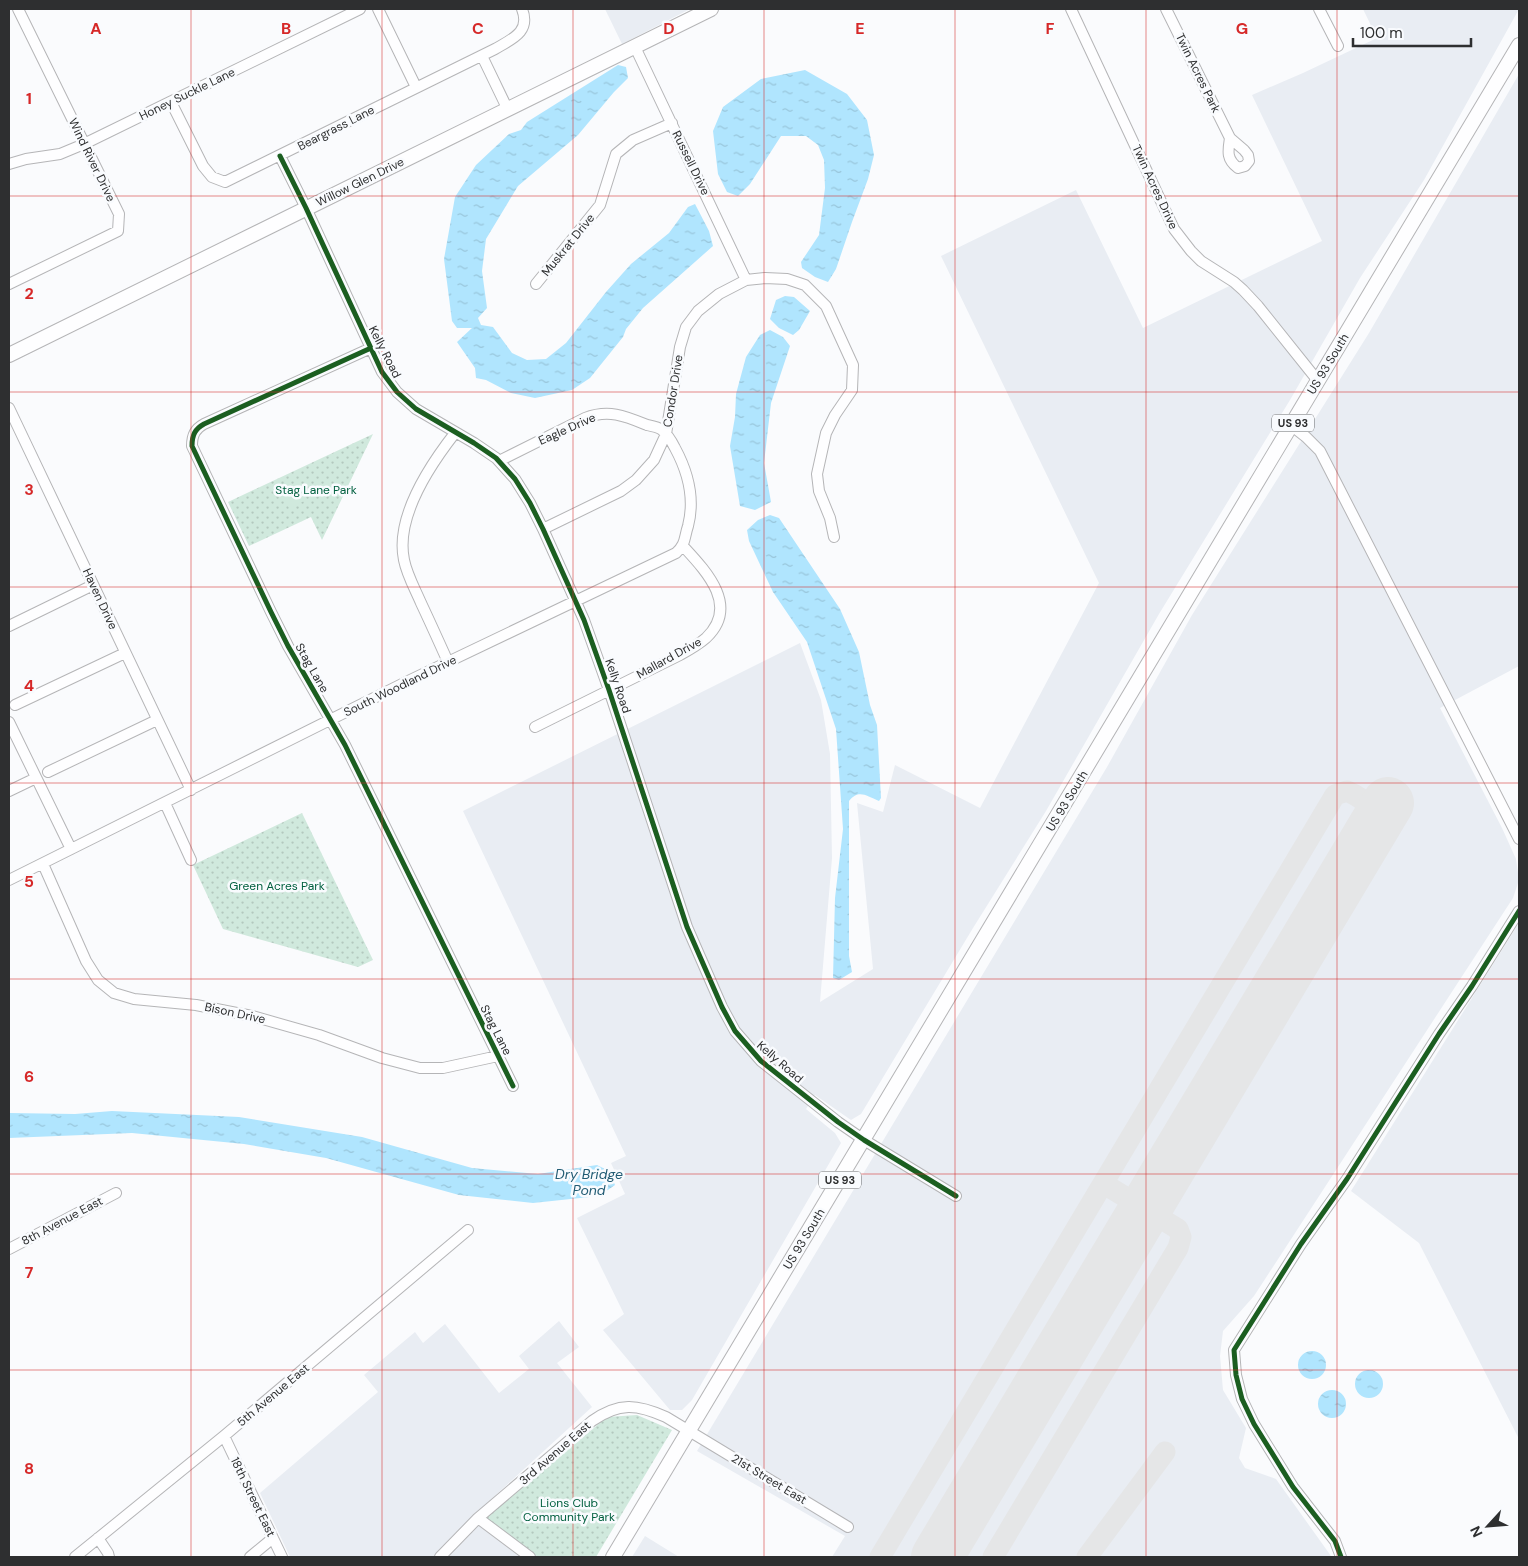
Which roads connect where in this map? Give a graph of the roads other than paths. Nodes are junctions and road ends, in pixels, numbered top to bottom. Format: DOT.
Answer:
graph roads {
  1 [pos="18,9"];
  2 [pos="360,9"];
  3 [pos="378,9"];
  4 [pos="522,9"];
  5 [pos="711,9"];
  6 [pos="1071,9"];
  7 [pos="1166,9"];
  8 [pos="1319,9"];
  9 [pos="1519,45"];
  10 [pos="1338,46"];
  11 [pos="635,47"];
  12 [pos="482,56"];
  13 [pos="416,87"];
  14 [pos="171,102"];
  15 [pos="508,110"];
  16 [pos="672,123"];
  17 [pos="1230,138"];
  18 [pos="84,144"];
  19 [pos="280,156"];
  20 [pos="9,164"];
  21 [pos="306,208"];
  22 [pos="746,280"];
  23 [pos="9,284"];
  24 [pos="536,284"];
  25 [pos="371,348"];
  26 [pos="9,355"];
  27 [pos="1318,381"];
  28 [pos="9,408"];
  29 [pos="1292,426"];
  30 [pos="455,433"];
  31 [pos="666,434"];
  32 [pos="499,461"];
  33 [pos="543,529"];
  34 [pos="834,537"];
  35 [pos="683,546"];
  36 [pos="93,585"];
  37 [pos="575,601"];
  38 [pos="9,626"];
  39 [pos="125,653"];
  40 [pos="448,662"];
  41 [pos="609,690"];
  42 [pos="15,705"];
  43 [pos="157,720"];
  44 [pos="331,720"];
  45 [pos="9,722"];
  46 [pos="535,727"];
  47 [pos="48,772"];
  48 [pos="36,778"];
  49 [pos="190,790"];
  50 [pos="9,791"];
  51 [pos="165,803"];
  52 [pos="1519,839"];
  53 [pos="71,849"];
  54 [pos="191,860"];
  55 [pos="43,864"];
  56 [pos="9,880"];
  57 [pos="1519,910"];
  58 [pos="498,1056"];
  59 [pos="513,1086"];
  60 [pos="864,1140"];
  61 [pos="116,1193"];
  62 [pos="956,1196"];
  63 [pos="468,1230"];
  64 [pos="9,1249"];
  65 [pos="689,1431"];
  66 [pos="224,1436"];
  67 [pos="478,1518"];
  68 [pos="848,1527"];
  69 [pos="98,1538"];
  70 [pos="273,1538"];
  71 [pos="75,1557"];
  72 [pos="109,1557"];
  73 [pos="250,1557"];
  74 [pos="282,1557"];
  75 [pos="440,1557"];
  76 [pos="530,1557"];
  77 [pos="613,1557"];
  78 [pos="1341,1557"];
  1 -- 18 [label="street, Wind River Drive"];
  2 -- 14 [label="street, Honey Suckle Lane"];
  3 -- 13 [label="street"];
  4 -- 12 [label="street, Beargrass Lane"];
  5 -- 11 [label="main road, Willow Glen Drive"];
  6 -- 27 [label="street, Twin Acres Drive"];
  7 -- 17 [label="street, Twin Acres Park"];
  8 -- 10 [label="street"];
  9 -- 27 [label="main road, US 93 South / US 93"];
  11 -- 15 [label="main road, Willow Glen Drive"];
  11 -- 16 [label="street, Russell Drive"];
  12 -- 13 [label="street, Beargrass Lane"];
  12 -- 15 [label="street"];
  13 -- 19 [label="street, Beargrass Lane"];
  14 -- 18 [label="street, Honey Suckle Lane"];
  14 -- 19 [label="street, Beargrass Lane"];
  15 -- 21 [label="main road, Willow Glen Drive"];
  16 -- 22 [label="street, Russell Drive"];
  16 -- 24 [label="street, Muskrat Drive"];
  18 -- 20 [label="street, Honey Suckle Lane"];
  18 -- 23 [label="street, Wind River Drive"];
  19 -- 21 [label="street, Kelly Road"];
  21 -- 25 [label="street, Kelly Road"];
  21 -- 26 [label="main road, Willow Glen Drive"];
  22 -- 31 [label="street, Condor Drive"];
  22 -- 34 [label="street"];
  25 -- 30 [label="street, Kelly Road"];
  25 -- 44 [label="street, Stag Lane"];
  27 -- 29 [label="main road, US 93 South / US 93"];
  28 -- 36 [label="street, Haven Drive"];
  29 -- 52 [label="street"];
  29 -- 60 [label="main road, US 93 South / US 93"];
  30 -- 32 [label="street, Kelly Road"];
  30 -- 40 [label="street"];
  31 -- 32 [label="street, Eagle Drive"];
  31 -- 33 [label="street, Condor Drive"];
  31 -- 35 [label="street"];
  32 -- 33 [label="street, Kelly Road"];
  33 -- 37 [label="street, Kelly Road"];
  35 -- 37 [label="street, South Woodland Drive"];
  35 -- 41 [label="street, Mallard Drive"];
  36 -- 38 [label="street"];
  36 -- 39 [label="street, Haven Drive"];
  37 -- 40 [label="street, South Woodland Drive"];
  37 -- 41 [label="street, Kelly Road"];
  39 -- 42 [label="street"];
  39 -- 43 [label="street, Haven Drive"];
  40 -- 44 [label="street, South Woodland Drive"];
  41 -- 46 [label="street, Mallard Drive"];
  41 -- 60 [label="street, Kelly Road"];
  43 -- 47 [label="street"];
  43 -- 49 [label="street, Haven Drive"];
  44 -- 49 [label="street, South Woodland Drive"];
  44 -- 58 [label="street, Stag Lane"];
  45 -- 48 [label="street"];
  48 -- 50 [label="street"];
  48 -- 53 [label="street"];
  49 -- 51 [label="street, South Woodland Drive"];
  51 -- 53 [label="street, South Woodland Drive"];
  51 -- 54 [label="street"];
  53 -- 55 [label="street, South Woodland Drive"];
  55 -- 56 [label="street, South Woodland Drive"];
  55 -- 58 [label="street, Bison Drive"];
  57 -- 78 [label="street"];
  58 -- 59 [label="street, Stag Lane"];
  60 -- 62 [label="street, Kelly Road"];
  60 -- 65 [label="main road, US 93 South / US 93"];
  61 -- 64 [label="street, 8th Avenue East"];
  63 -- 66 [label="street, 5th Avenue East"];
  65 -- 67 [label="street, 3rd Avenue East"];
  65 -- 68 [label="street, 21st Street East"];
  65 -- 77 [label="main road, US 93 South / US 93"];
  66 -- 69 [label="street, 5th Avenue East"];
  66 -- 70 [label="street, 18th Street East"];
  67 -- 75 [label="street, 3rd Avenue East"];
  67 -- 76 [label="street"];
  69 -- 71 [label="street, 5th Avenue East"];
  69 -- 72 [label="street"];
  70 -- 73 [label="street"];
  70 -- 74 [label="street, 18th Street East"];
}
